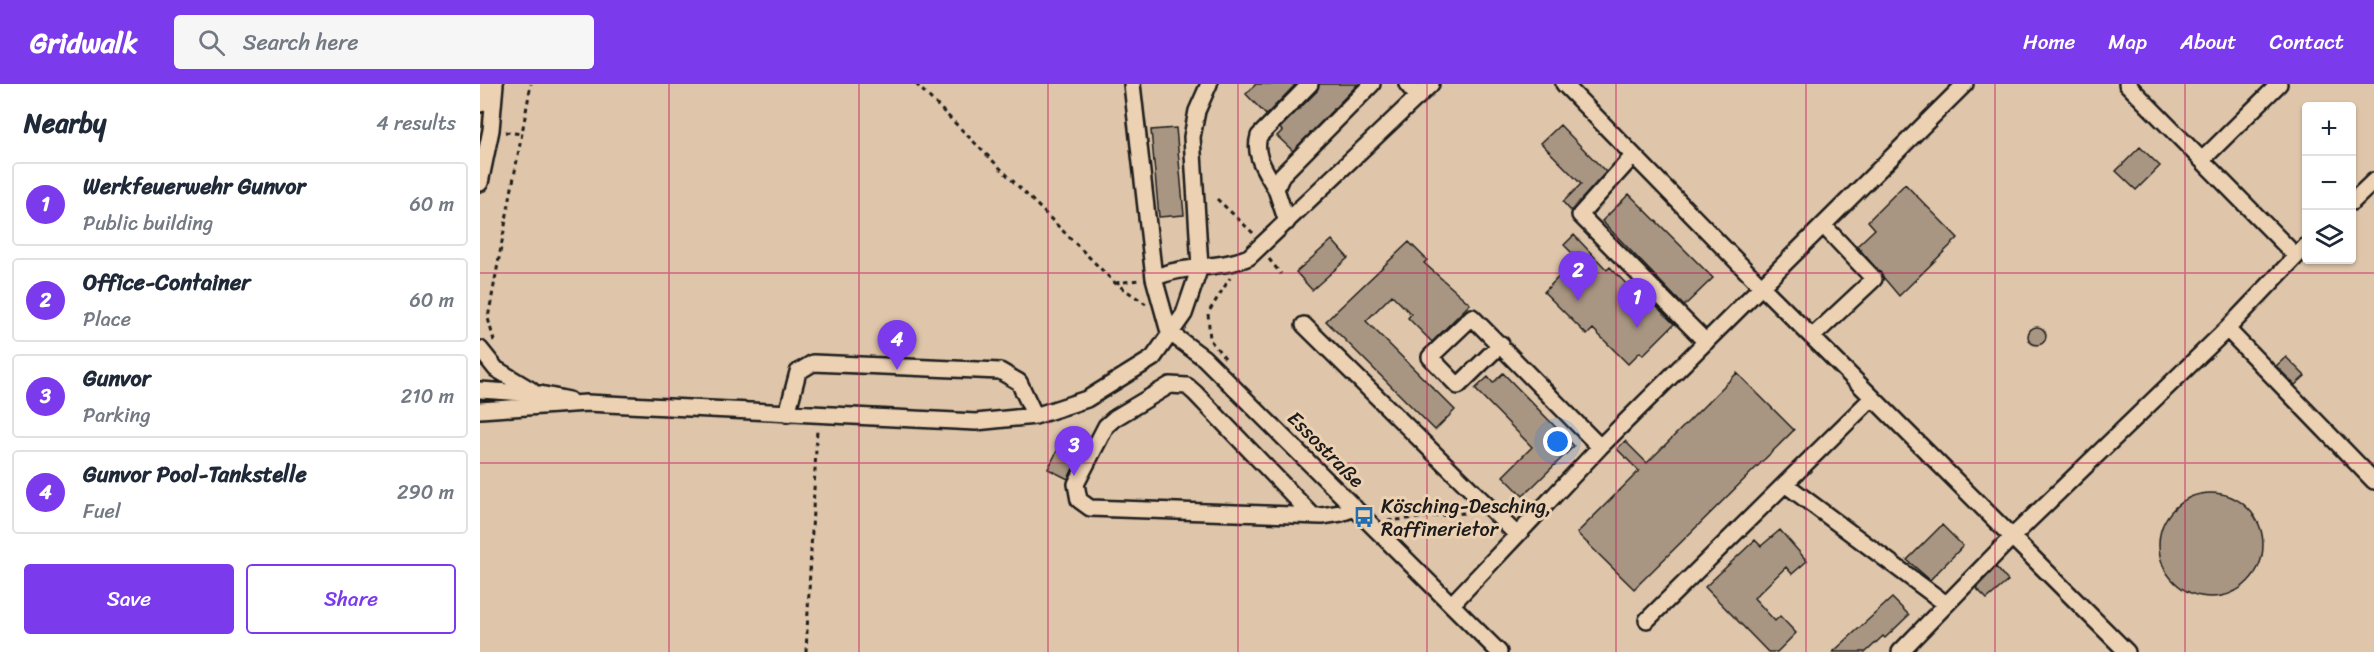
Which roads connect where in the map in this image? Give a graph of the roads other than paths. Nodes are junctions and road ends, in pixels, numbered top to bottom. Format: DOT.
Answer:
graph roads {
  1 [pos="484,84"];
  2 [pos="495,84"];
  3 [pos="1132,84"];
  4 [pos="1209,84"];
  5 [pos="1310,84"];
  6 [pos="1372,84"];
  7 [pos="1407,84"];
  8 [pos="1431,84"];
  9 [pos="1564,84"];
  10 [pos="1965,84"];
  11 [pos="2127,84"];
  12 [pos="2279,84"];
  13 [pos="1418,97"];
  14 [pos="480,104"];
  15 [pos="1633,156"];
  16 [pos="2202,160"];
  17 [pos="2374,181"];
  18 [pos="480,183"];
  19 [pos="1276,189"];
  20 [pos="2356,198"];
  21 [pos="1287,222"];
  22 [pos="1823,225"];
  23 [pos="2301,251"];
  24 [pos="1200,267"];
  25 [pos="1154,278"];
  26 [pos="1760,285"];
  27 [pos="1304,325"];
  28 [pos="2227,329"];
  29 [pos="1169,332"];
  30 [pos="1812,337"];
  31 [pos="1706,342"];
  32 [pos="1501,344"];
  33 [pos="480,349"];
  34 [pos="480,390"];
  35 [pos="540,394"];
  36 [pos="1872,398"];
  37 [pos="588,404"];
  38 [pos="481,411"];
  39 [pos="787,414"];
  40 [pos="1035,416"];
  41 [pos="1600,447"];
  42 [pos="2374,481"];
  43 [pos="1785,484"];
  44 [pos="1355,508"];
  45 [pos="1312,515"];
  46 [pos="1516,534"];
  47 [pos="2012,537"];
  48 [pos="1452,604"];
  49 [pos="1946,604"];
  50 [pos="1647,621"];
  51 [pos="1499,652"];
  52 [pos="1900,652"];
  53 [pos="2127,652"];
  1 -- 14 [label="street"];
  2 -- 18 [label="street"];
  3 -- 25 [label="street"];
  4 -- 24 [label="street"];
  5 -- 19 [label="street"];
  6 -- 19 [label="street"];
  7 -- 13 [label="street"];
  8 -- 13 [label="street"];
  9 -- 15 [label="street"];
  10 -- 22 [label="street"];
  11 -- 16 [label="street"];
  12 -- 16 [label="street"];
  13 -- 21 [label="street"];
  15 -- 26 [label="street"];
  15 -- 31 [label="street"];
  16 -- 23 [label="street"];
  17 -- 20 [label="street"];
  19 -- 21 [label="street"];
  21 -- 24 [label="street"];
  22 -- 26 [label="street"];
  22 -- 30 [label="street"];
  23 -- 28 [label="street"];
  24 -- 25 [label="street"];
  24 -- 29 [label="street"];
  25 -- 29 [label="street"];
  26 -- 30 [label="street"];
  26 -- 31 [label="street"];
  27 -- 46 [label="street"];
  28 -- 42 [label="street"];
  28 -- 47 [label="street"];
  29 -- 40 [label="street"];
  29 -- 44 [label="street, Essostraße"];
  30 -- 36 [label="street"];
  31 -- 41 [label="street"];
  32 -- 32 [label="street"];
  32 -- 41 [label="street"];
  33 -- 35 [label="street"];
  34 -- 35 [label="street"];
  35 -- 37 [label="street"];
  36 -- 43 [label="street"];
  36 -- 47 [label="street"];
  37 -- 38 [label="street"];
  37 -- 39 [label="street"];
  39 -- 40 [label="street"];
  39 -- 40 [label="street"];
  41 -- 46 [label="street"];
  43 -- 49 [label="street"];
  43 -- 50 [label="street"];
  44 -- 45 [label="street"];
  44 -- 48 [label="street, Essostraße"];
  45 -- 45 [label="street"];
  46 -- 48 [label="street"];
  47 -- 49 [label="street"];
  47 -- 53 [label="street"];
  48 -- 51 [label="street, Essostraße"];
  49 -- 52 [label="street"];
}
